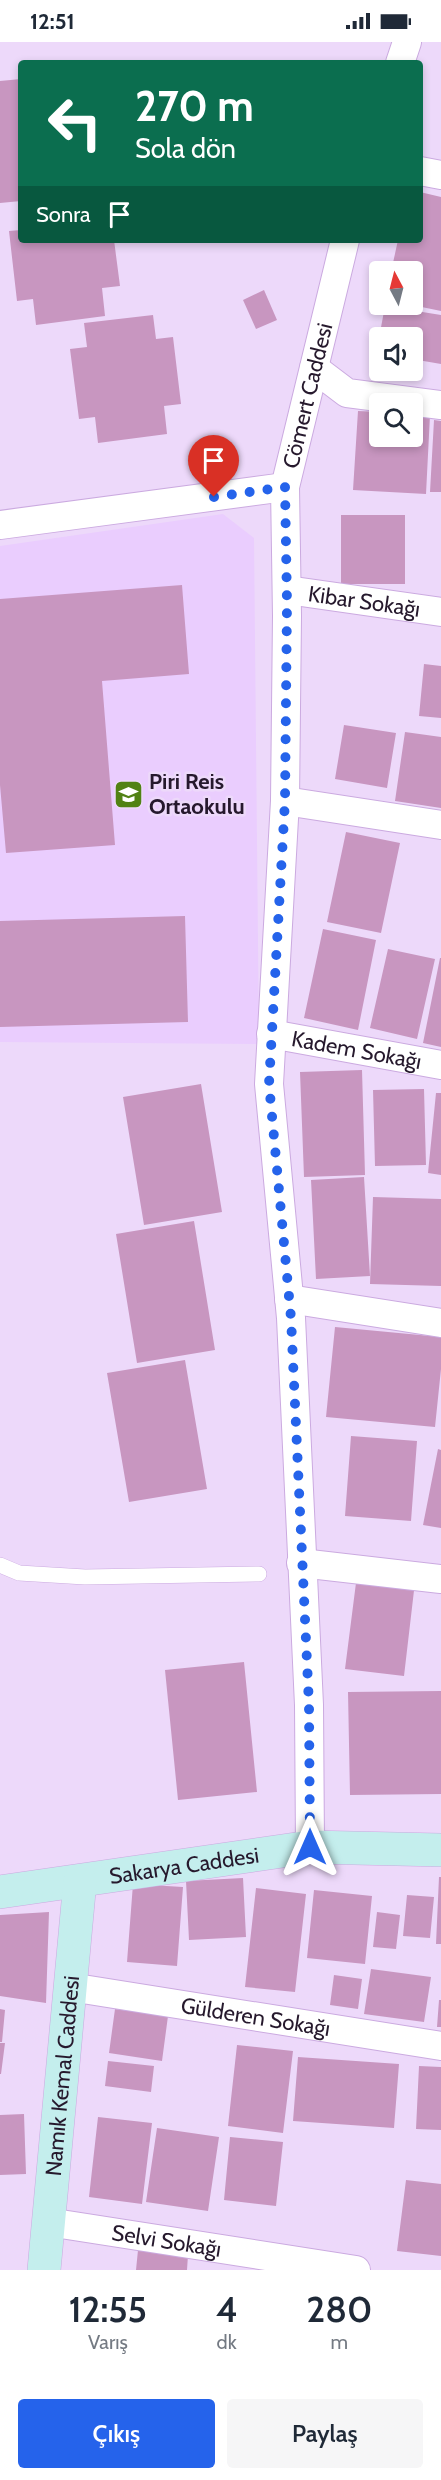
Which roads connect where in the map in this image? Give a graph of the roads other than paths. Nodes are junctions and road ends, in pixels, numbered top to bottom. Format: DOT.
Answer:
graph roads {
  1 [pos="407,42"];
  2 [pos="401,60"];
  3 [pos="423,172"];
  4 [pos="441,175"];
  5 [pos="344,243"];
  6 [pos="314,368"];
  7 [pos="441,405"];
  8 [pos="285,487"];
  9 [pos="0,525"];
  10 [pos="287,590"];
  11 [pos="441,612"];
  12 [pos="285,801"];
  13 [pos="441,825"];
  14 [pos="271,1034"];
  15 [pos="441,1065"];
  16 [pos="289,1299"];
  17 [pos="441,1323"];
  18 [pos="301,1563"];
  19 [pos="0,1565"];
  20 [pos="259,1574"];
  21 [pos="441,1579"];
  22 [pos="310,1847"];
  23 [pos="441,1850"];
  24 [pos="81,1881"];
  25 [pos="0,1892"];
  26 [pos="70,1987"];
  27 [pos="441,2046"];
  28 [pos="48,2222"];
  29 [pos="44,2270"];
  30 [pos="356,2270"];
  1 -- 2 [label="street"];
  3 -- 4 [label="street"];
  5 -- 6 [label="street, Cömert Caddesi"];
  6 -- 7 [label="street"];
  6 -- 8 [label="street, Cömert Caddesi"];
  8 -- 9 [label="street"];
  8 -- 10 [label="street, Cömert Caddesi"];
  10 -- 11 [label="street, Kibar Sokağı"];
  10 -- 12 [label="street, Cömert Caddesi"];
  12 -- 13 [label="street"];
  12 -- 14 [label="street, Cömert Caddesi"];
  14 -- 15 [label="street, Kadem Sokağı"];
  14 -- 16 [label="street, Cömert Caddesi"];
  16 -- 17 [label="street"];
  16 -- 18 [label="street, Cömert Caddesi"];
  18 -- 21 [label="street"];
  18 -- 22 [label="street, Cömert Caddesi"];
  19 -- 20 [label="lane"];
  22 -- 23 [label="street, Sakarya Caddesi"];
  22 -- 24 [label="street, Sakarya Caddesi"];
  24 -- 25 [label="street, Sakarya Caddesi"];
  24 -- 26 [label="street, Namık Kemal Caddesi"];
  26 -- 27 [label="street, Gülderen Sokağı"];
  26 -- 28 [label="street, Namık Kemal Caddesi"];
  28 -- 29 [label="street, Namık Kemal Caddesi"];
  28 -- 30 [label="street, Selvi Sokağı"];
}
